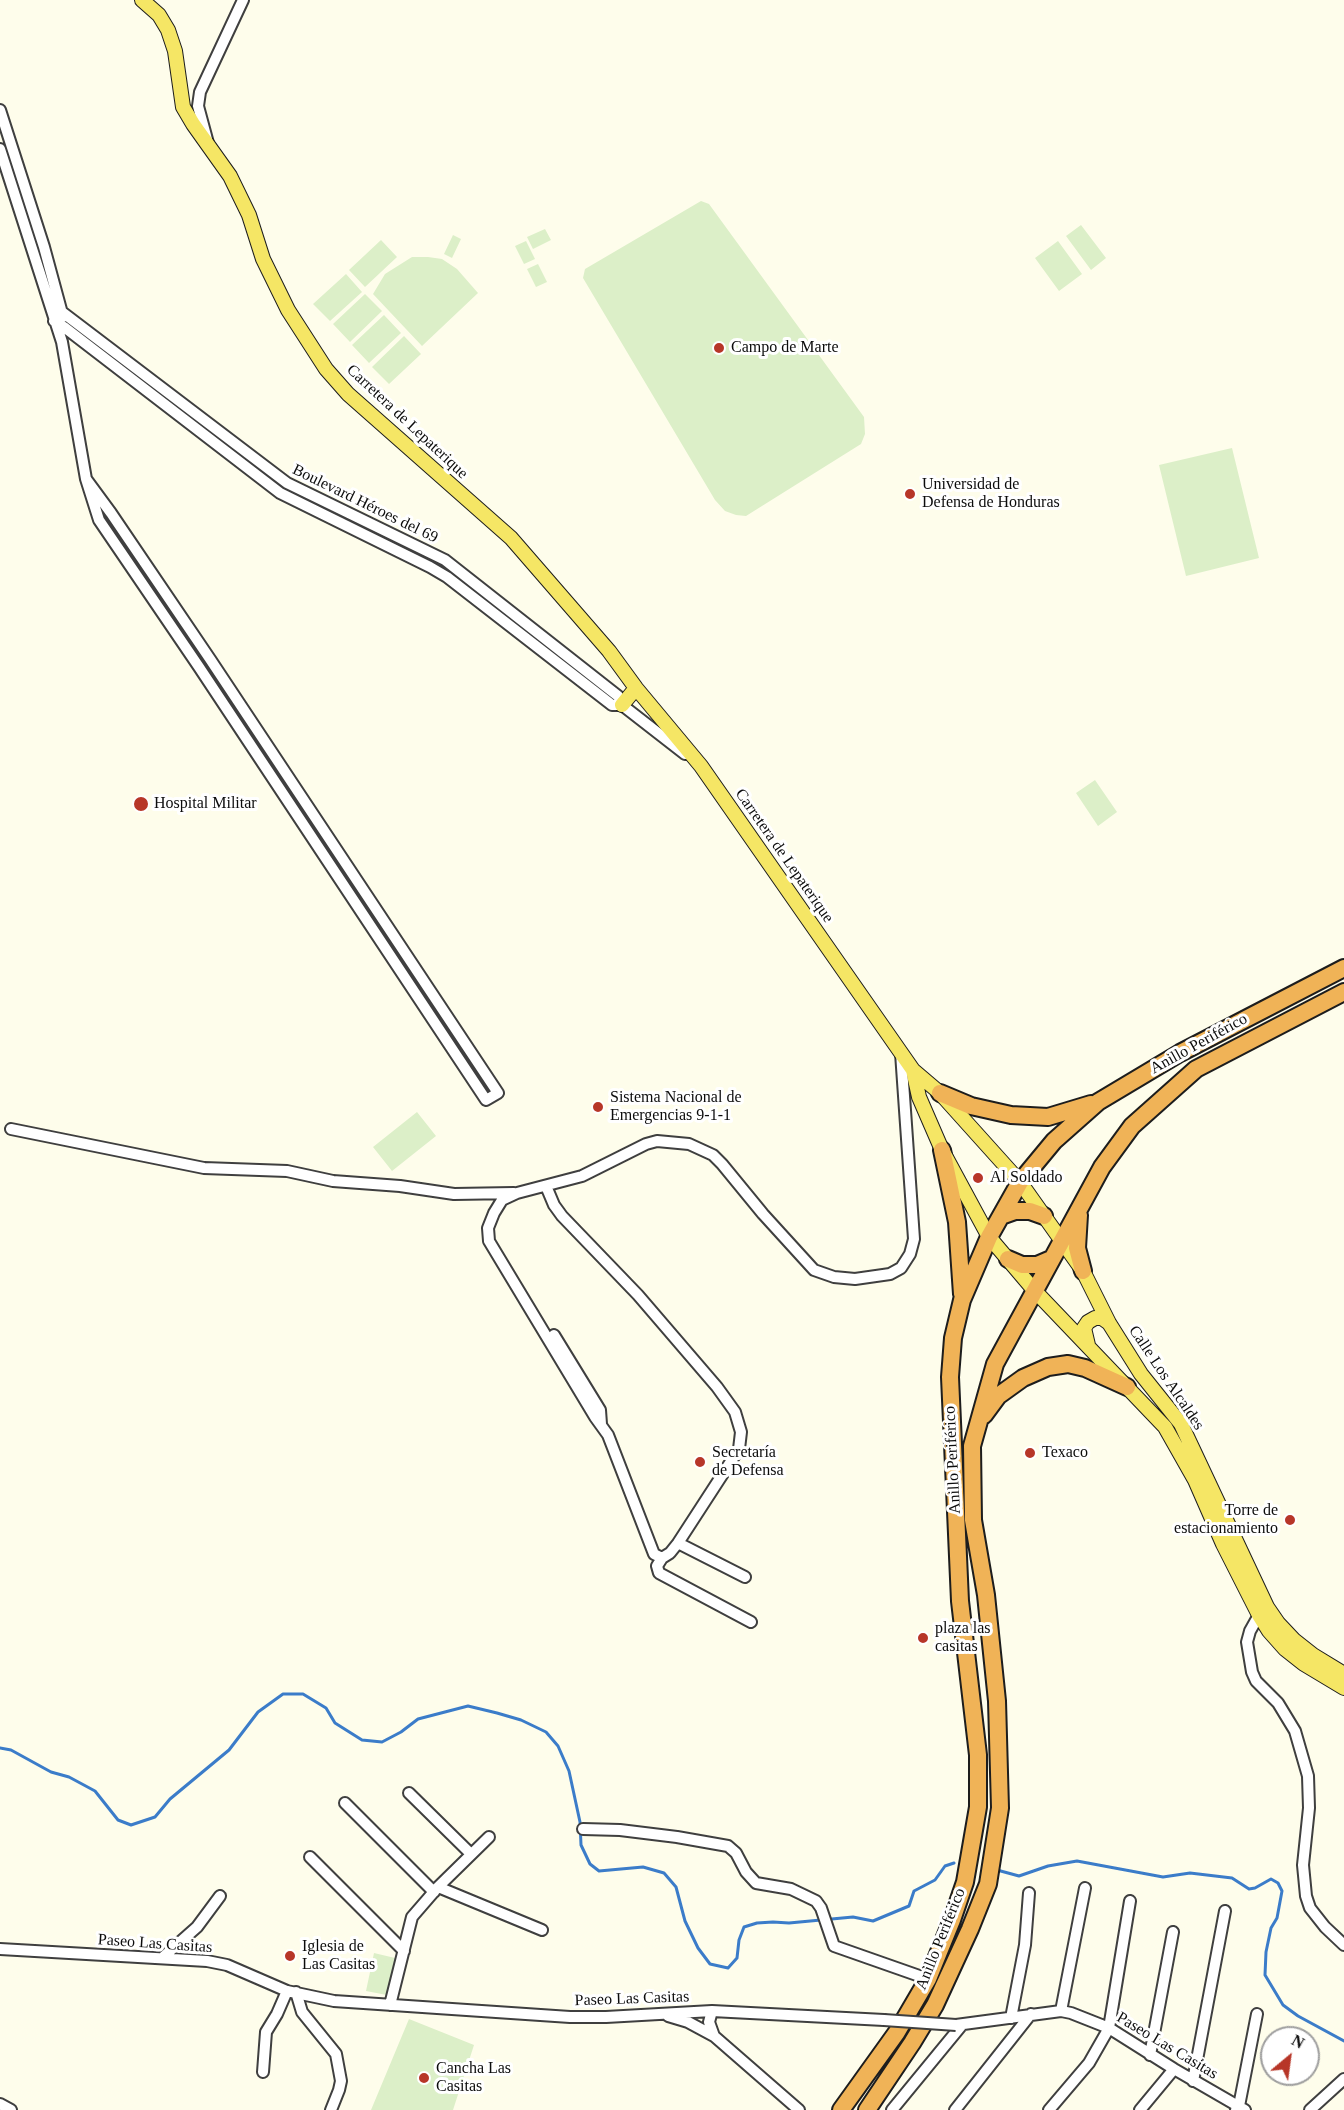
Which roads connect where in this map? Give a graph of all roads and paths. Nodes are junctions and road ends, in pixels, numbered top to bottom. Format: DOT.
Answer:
graph roads {
  1 [pos="142,0"];
  2 [pos="243,0"];
  3 [pos="0,110"];
  4 [pos="208,143"];
  5 [pos="0,148"];
  6 [pos="51,307"];
  7 [pos="62,312"];
  8 [pos="59,324"];
  9 [pos="86,479"];
  10 [pos="636,688"];
  11 [pos="622,705"];
  12 [pos="701,766"];
  13 [pos="1344,968"];
  14 [pos="1344,992"];
  15 [pos="901,1053"];
  16 [pos="913,1070"];
  17 [pos="940,1093"];
  18 [pos="1098,1102"];
  19 [pos="11,1129"];
  20 [pos="942,1150"];
  21 [pos="1020,1182"];
  22 [pos="546,1186"];
  23 [pos="517,1193"];
  24 [pos="1084,1199"];
  25 [pos="1001,1216"];
  26 [pos="1044,1216"];
  27 [pos="989,1237"];
  28 [pos="1062,1241"];
  29 [pos="1008,1259"];
  30 [pos="1051,1260"];
  31 [pos="1083,1270"];
  32 [pos="1034,1290"];
  33 [pos="962,1300"];
  34 [pos="1109,1323"];
  35 [pos="1090,1349"];
  36 [pos="1127,1387"];
  37 [pos="977,1426"];
  38 [pos="678,1543"];
  39 [pos="662,1558"];
  40 [pos="746,1577"];
  41 [pos="1258,1616"];
  42 [pos="751,1622"];
  43 [pos="1344,1674"];
  44 [pos="1344,1688"];
  45 [pos="409,1793"];
  46 [pos="345,1803"];
  47 [pos="583,1829"];
  48 [pos="489,1837"];
  49 [pos="471,1854"];
  50 [pos="310,1857"];
  51 [pos="1085,1888"];
  52 [pos="436,1890"];
  53 [pos="1029,1893"];
  54 [pos="220,1896"];
  55 [pos="1130,1901"];
  56 [pos="1225,1911"];
  57 [pos="542,1930"];
  58 [pos="1173,1932"];
  59 [pos="1344,1945"];
  60 [pos="0,1949"];
  61 [pos="404,1951"];
  62 [pos="162,1958"];
  63 [pos="928,1979"];
  64 [pos="292,1991"];
  65 [pos="390,2005"];
  66 [pos="712,2011"];
  67 [pos="1061,2011"];
  68 [pos="656,2013"];
  69 [pos="1031,2014"];
  70 [pos="1257,2014"];
  71 [pos="1011,2018"];
  72 [pos="958,2026"];
  73 [pos="1109,2028"];
  74 [pos="714,2036"];
  75 [pos="1150,2055"];
  76 [pos="1174,2069"];
  77 [pos="263,2072"];
  78 [pos="1344,2079"];
  79 [pos="1193,2081"];
  80 [pos="0,2104"];
  81 [pos="1240,2109"];
  82 [pos="11,2110"];
  83 [pos="331,2110"];
  84 [pos="799,2110"];
  85 [pos="841,2110"];
  86 [pos="867,2110"];
  87 [pos="873,2110"];
  88 [pos="892,2110"];
  89 [pos="955,2110"];
  90 [pos="1049,2110"];
  91 [pos="1140,2110"];
  92 [pos="1310,2110"];
  1 -- 4 [label="main road, Carretera de Lepaterique"];
  2 -- 4 [label="street"];
  3 -- 7 [label="street"];
  4 -- 10 [label="main road, Carretera de Lepaterique"];
  5 -- 6 [label="street"];
  6 -- 7 [label="street, Boulevard Héroes del 69"];
  6 -- 8 [label="street"];
  7 -- 8 [label="street"];
  7 -- 11 [label="street, Boulevard Héroes del 69"];
  8 -- 9 [label="street"];
  8 -- 11 [label="street, Boulevard Héroes del 69"];
  9 -- 9 [label="street"];
  10 -- 11 [label="main road"];
  10 -- 12 [label="main road, Carretera de Lepaterique"];
  11 -- 12 [label="street, Boulevard Héroes del 69"];
  12 -- 15 [label="main road, Carretera de Lepaterique"];
  13 -- 18 [label="highway, Anillo Periférico"];
  14 -- 24 [label="highway, Anillo Periférico"];
  15 -- 16 [label="main road, Carretera de Lepaterique"];
  15 -- 22 [label="street"];
  16 -- 17 [label="main road, Carretera de Lepaterique"];
  16 -- 20 [label="main road, Carretera de Lepaterique"];
  17 -- 18 [label="highway"];
  17 -- 21 [label="main road, Carretera de Lepaterique"];
  18 -- 21 [label="highway, Anillo Periférico"];
  19 -- 23 [label="street"];
  20 -- 27 [label="main road, Carretera de Lepaterique"];
  20 -- 33 [label="highway"];
  21 -- 25 [label="highway, Anillo Periférico"];
  21 -- 26 [label="main road, Carretera de Lepaterique"];
  22 -- 23 [label="street"];
  22 -- 38 [label="street"];
  23 -- 39 [label="street"];
  24 -- 28 [label="highway, Anillo Periférico"];
  24 -- 31 [label="highway"];
  25 -- 26 [label="highway"];
  25 -- 27 [label="highway, Anillo Periférico"];
  26 -- 28 [label="main road, Carretera de Lepaterique"];
  27 -- 29 [label="main road, Carretera de Lepaterique"];
  27 -- 33 [label="highway, Anillo Periférico"];
  28 -- 30 [label="highway, Anillo Periférico"];
  28 -- 31 [label="main road, Calle Los Alcaldes"];
  29 -- 30 [label="highway"];
  29 -- 32 [label="main road, Carretera de Lepaterique"];
  30 -- 32 [label="highway, Anillo Periférico"];
  31 -- 34 [label="main road, Calle Los Alcaldes"];
  32 -- 35 [label="main road, Calle Los Alcaldes"];
  32 -- 37 [label="highway, Anillo Periférico"];
  33 -- 63 [label="highway, Anillo Periférico"];
  34 -- 35 [label="main road"];
  34 -- 43 [label="main road, Calle Los Alcaldes"];
  35 -- 36 [label="main road, Calle Los Alcaldes"];
  36 -- 37 [label="highway"];
  36 -- 41 [label="main road, Calle Los Alcaldes"];
  37 -- 86 [label="highway, Anillo Periférico"];
  38 -- 39 [label="street"];
  38 -- 40 [label="street"];
  39 -- 42 [label="street"];
  41 -- 44 [label="main road, Calle Los Alcaldes"];
  41 -- 59 [label="street"];
  45 -- 49 [label="street"];
  46 -- 52 [label="street"];
  47 -- 63 [label="street"];
  48 -- 49 [label="street"];
  49 -- 52 [label="street"];
  50 -- 61 [label="street"];
  51 -- 67 [label="street"];
  52 -- 57 [label="street"];
  52 -- 61 [label="street"];
  53 -- 71 [label="street"];
  54 -- 62 [label="street"];
  55 -- 73 [label="street"];
  56 -- 79 [label="street"];
  58 -- 75 [label="street"];
  60 -- 62 [label="street, Paseo Las Casitas"];
  61 -- 65 [label="street"];
  62 -- 64 [label="street, Paseo Las Casitas"];
  63 -- 85 [label="highway, Anillo Periférico"];
  64 -- 65 [label="street, Paseo Las Casitas"];
  64 -- 77 [label="street"];
  64 -- 83 [label="street"];
  65 -- 68 [label="street, Paseo Las Casitas"];
  66 -- 68 [label="street, Paseo Las Casitas"];
  66 -- 72 [label="street, Paseo Las Casitas, bridge"];
  66 -- 74 [label="street"];
  67 -- 69 [label="street, Paseo Las Casitas"];
  67 -- 73 [label="street, Paseo Las Casitas"];
  68 -- 74 [label="street"];
  69 -- 71 [label="street, Paseo Las Casitas"];
  69 -- 89 [label="street"];
  70 -- 81 [label="street"];
  71 -- 72 [label="street, Paseo Las Casitas"];
  72 -- 88 [label="street"];
  73 -- 75 [label="street, Paseo Las Casitas"];
  73 -- 90 [label="street"];
  74 -- 84 [label="street"];
  75 -- 76 [label="street, Paseo Las Casitas"];
  76 -- 79 [label="street, Paseo Las Casitas"];
  76 -- 91 [label="street"];
  78 -- 92 [label="street"];
  79 -- 81 [label="street, Paseo Las Casitas"];
  80 -- 82 [label="street"];
  86 -- 87 [label="street"];
}
